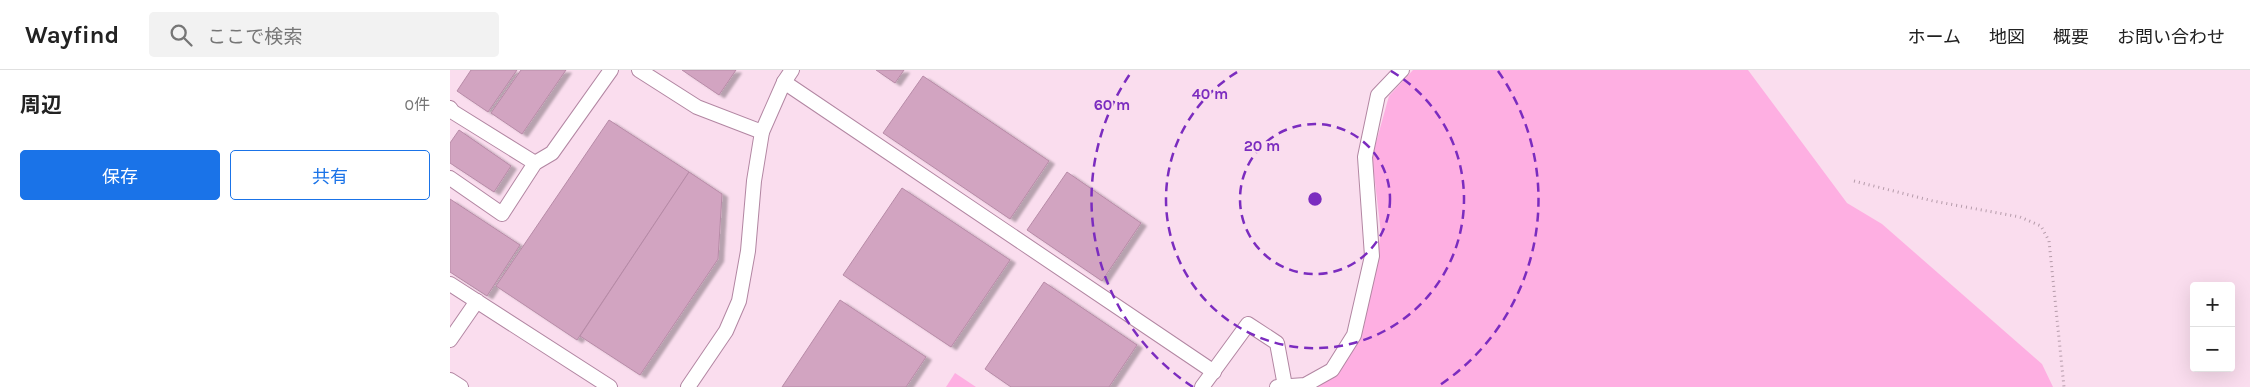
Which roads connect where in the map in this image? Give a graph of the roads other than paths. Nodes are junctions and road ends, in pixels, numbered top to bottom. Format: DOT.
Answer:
graph roads {
  1 [pos="611,70"];
  2 [pos="639,70"];
  3 [pos="1402,70"];
  4 [pos="788,76"];
  5 [pos="450,108"];
  6 [pos="762,132"];
  7 [pos="535,163"];
  8 [pos="450,178"];
  9 [pos="450,284"];
  10 [pos="476,301"];
  11 [pos="450,340"];
  12 [pos="1214,372"];
  13 [pos="450,380"];
  14 [pos="1281,386"];
  15 [pos="461,387"];
  16 [pos="610,387"];
  17 [pos="688,387"];
  18 [pos="1202,387"];
  1 -- 7 [label="lane"];
  2 -- 6 [label="lane"];
  3 -- 14 [label="lane"];
  4 -- 6 [label="lane"];
  4 -- 12 [label="lane"];
  5 -- 7 [label="lane"];
  6 -- 17 [label="lane"];
  7 -- 8 [label="lane"];
  9 -- 10 [label="lane"];
  10 -- 11 [label="lane"];
  10 -- 16 [label="lane"];
  12 -- 14 [label="lane"];
  12 -- 18 [label="lane"];
  13 -- 15 [label="lane"];
}
